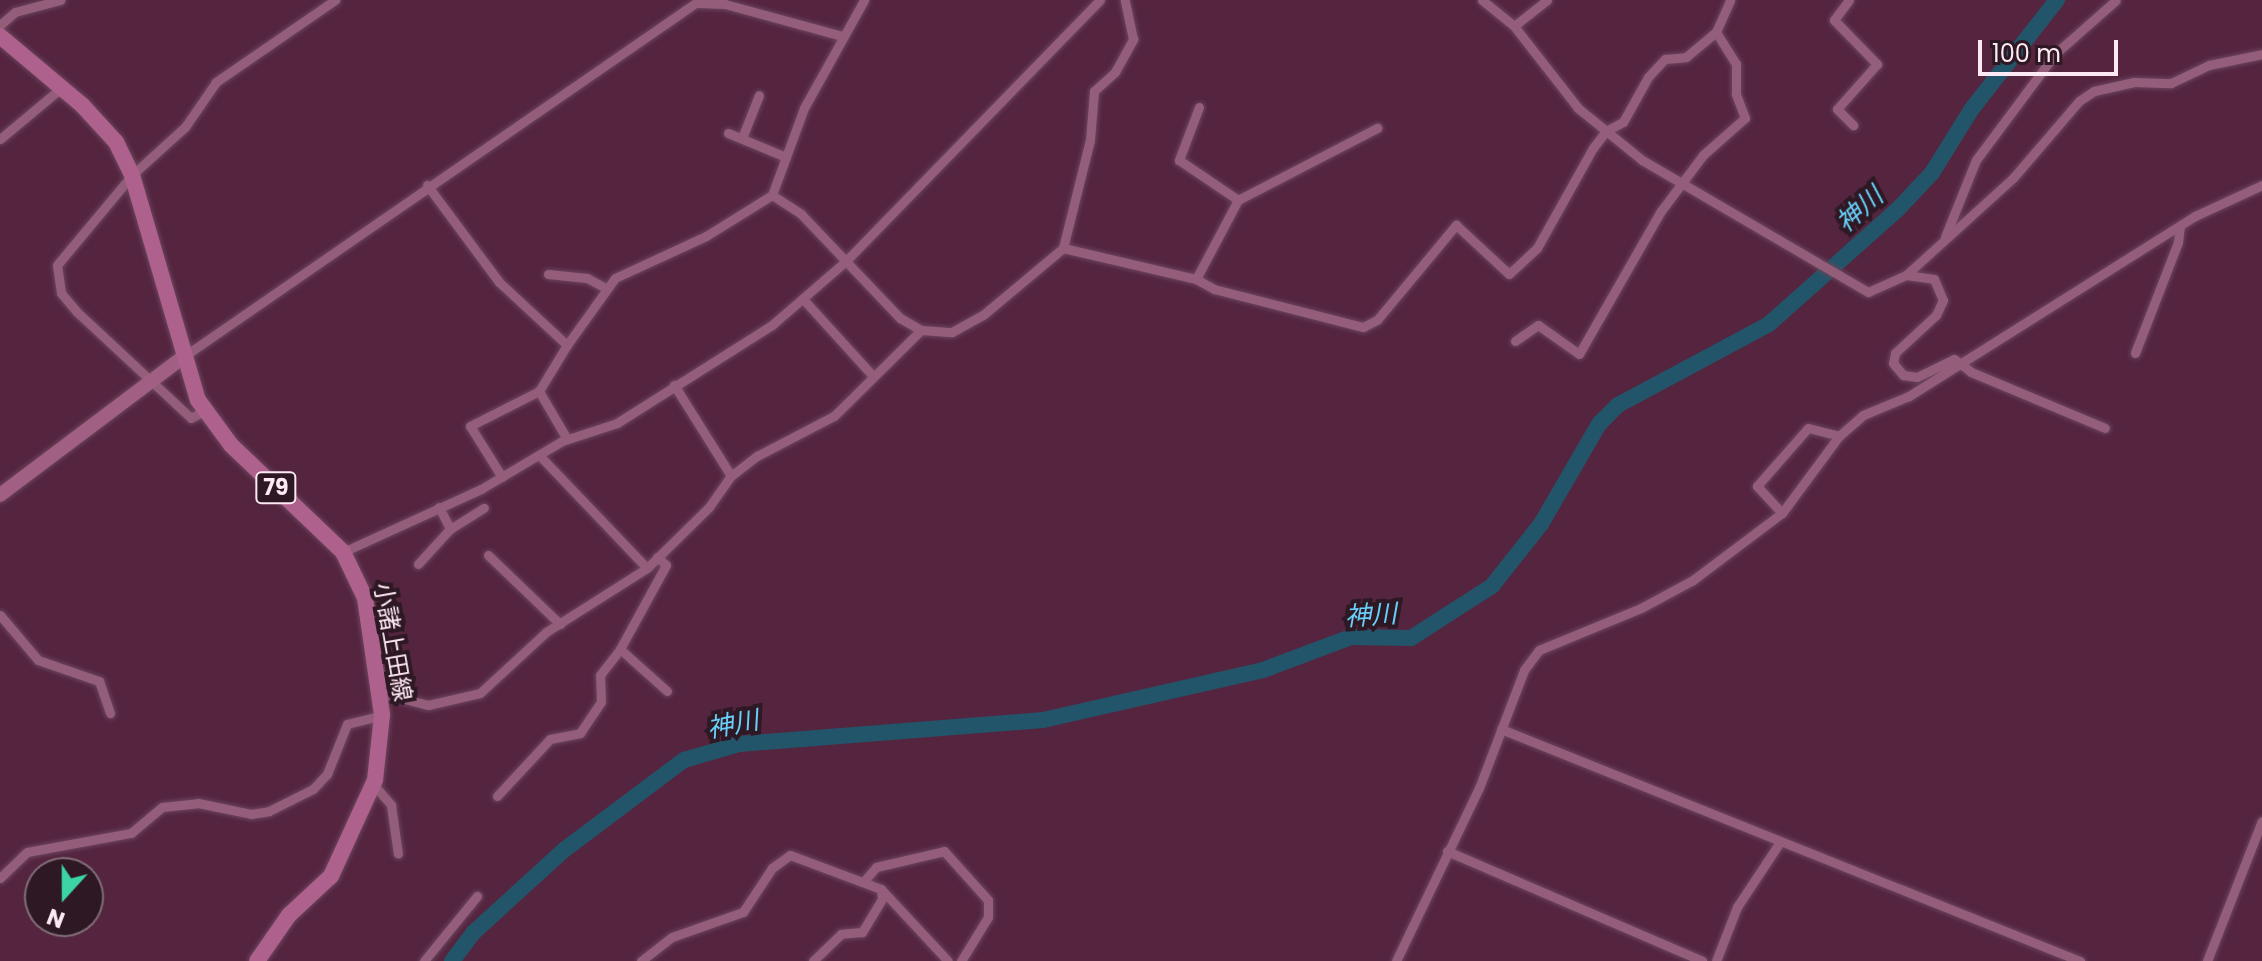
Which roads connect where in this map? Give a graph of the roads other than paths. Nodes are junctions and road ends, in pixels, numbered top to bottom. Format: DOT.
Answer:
graph roads {
  1 [pos="60,0"];
  2 [pos="864,0"];
  3 [pos="1100,0"];
  4 [pos="1125,0"];
  5 [pos="1482,0"];
  6 [pos="1547,0"];
  7 [pos="1730,0"];
  8 [pos="1849,0"];
  9 [pos="2116,0"];
  10 [pos="328,1"];
  11 [pos="699,1"];
  12 [pos="0,25"];
  13 [pos="1514,26"];
  14 [pos="1716,32"];
  15 [pos="0,36"];
  16 [pos="842,36"];
  17 [pos="2262,54"];
  18 [pos="61,88"];
  19 [pos="759,95"];
  20 [pos="1199,107"];
  21 [pos="1853,125"];
  22 [pos="1377,128"];
  23 [pos="1606,131"];
  24 [pos="728,133"];
  25 [pos="742,138"];
  26 [pos="0,139"];
  27 [pos="786,157"];
  28 [pos="132,175"];
  29 [pos="427,185"];
  30 [pos="2262,185"];
  31 [pos="1683,188"];
  32 [pos="772,195"];
  33 [pos="1238,200"];
  34 [pos="2180,226"];
  35 [pos="1944,240"];
  36 [pos="1063,248"];
  37 [pos="846,261"];
  38 [pos="548,274"];
  39 [pos="1906,275"];
  40 [pos="1196,279"];
  41 [pos="606,288"];
  42 [pos="803,299"];
  43 [pos="921,330"];
  44 [pos="1515,341"];
  45 [pos="567,345"];
  46 [pos="2135,353"];
  47 [pos="182,358"];
  48 [pos="1961,364"];
  49 [pos="873,376"];
  50 [pos="149,380"];
  51 [pos="674,385"];
  52 [pos="539,391"];
  53 [pos="204,411"];
  54 [pos="2105,428"];
  55 [pos="1839,436"];
  56 [pos="567,439"];
  57 [pos="539,455"];
  58 [pos="731,476"];
  59 [pos="502,477"];
  60 [pos="0,495"];
  61 [pos="439,507"];
  62 [pos="484,508"];
  63 [pos="1782,513"];
  64 [pos="450,529"];
  65 [pos="343,552"];
  66 [pos="488,555"];
  67 [pos="657,557"];
  68 [pos="418,564"];
  69 [pos="647,568"];
  70 [pos="0,615"];
  71 [pos="560,624"];
  72 [pos="620,649"];
  73 [pos="667,691"];
  74 [pos="378,692"];
  75 [pos="110,713"];
  76 [pos="382,715"];
  77 [pos="1501,729"];
  78 [pos="373,784"];
  79 [pos="497,796"];
  80 [pos="2262,821"];
  81 [pos="1780,842"];
  82 [pos="1447,851"];
  83 [pos="398,854"];
  84 [pos="0,878"];
  85 [pos="864,881"];
  86 [pos="881,889"];
  87 [pos="477,896"];
  88 [pos="257,961"];
  89 [pos="424,961"];
  90 [pos="641,961"];
  91 [pos="813,961"];
  92 [pos="948,961"];
  93 [pos="961,961"];
  94 [pos="1396,961"];
  95 [pos="1702,961"];
  96 [pos="1716,961"];
  97 [pos="2080,961"];
  98 [pos="2207,961"];
  1 -- 12 [label="street"];
  2 -- 16 [label="street"];
  3 -- 37 [label="street"];
  4 -- 36 [label="street"];
  5 -- 13 [label="street"];
  6 -- 13 [label="street"];
  7 -- 14 [label="street"];
  8 -- 21 [label="street"];
  9 -- 35 [label="street"];
  10 -- 28 [label="street"];
  11 -- 16 [label="street"];
  11 -- 29 [label="street"];
  13 -- 23 [label="street"];
  14 -- 23 [label="street"];
  14 -- 31 [label="street"];
  15 -- 18 [label="main road, 小諸上田線 / 79"];
  16 -- 27 [label="street"];
  17 -- 35 [label="street"];
  18 -- 26 [label="street"];
  18 -- 28 [label="main road, 小諸上田線 / 79"];
  19 -- 25 [label="street"];
  20 -- 33 [label="street"];
  22 -- 33 [label="street"];
  23 -- 31 [label="street"];
  23 -- 40 [label="street"];
  24 -- 25 [label="street"];
  25 -- 27 [label="street"];
  27 -- 32 [label="street"];
  28 -- 47 [label="main road, 小諸上田線 / 79"];
  28 -- 50 [label="street"];
  29 -- 45 [label="street"];
  29 -- 47 [label="street"];
  30 -- 34 [label="street"];
  31 -- 39 [label="street"];
  31 -- 44 [label="street"];
  32 -- 37 [label="street"];
  32 -- 41 [label="street"];
  33 -- 40 [label="street"];
  34 -- 46 [label="street"];
  34 -- 48 [label="street"];
  35 -- 39 [label="street"];
  36 -- 40 [label="street"];
  36 -- 43 [label="street"];
  37 -- 42 [label="street"];
  37 -- 43 [label="street"];
  38 -- 41 [label="street"];
  39 -- 48 [label="street"];
  41 -- 45 [label="street"];
  42 -- 49 [label="street"];
  42 -- 51 [label="street"];
  43 -- 49 [label="street"];
  45 -- 52 [label="street"];
  47 -- 50 [label="street"];
  47 -- 53 [label="main road, 小諸上田線 / 79"];
  48 -- 54 [label="street"];
  48 -- 55 [label="street"];
  49 -- 58 [label="street"];
  50 -- 53 [label="street"];
  50 -- 60 [label="street"];
  51 -- 56 [label="street"];
  51 -- 58 [label="street"];
  52 -- 56 [label="street"];
  52 -- 59 [label="street"];
  53 -- 65 [label="main road, 小諸上田線 / 79"];
  55 -- 63 [label="street"];
  55 -- 63 [label="street"];
  56 -- 57 [label="street"];
  57 -- 59 [label="street"];
  57 -- 69 [label="street"];
  58 -- 67 [label="street"];
  59 -- 61 [label="street"];
  61 -- 64 [label="street"];
  61 -- 65 [label="street"];
  62 -- 64 [label="street"];
  63 -- 77 [label="street"];
  64 -- 68 [label="street"];
  65 -- 74 [label="main road, 小諸上田線 / 79"];
  66 -- 71 [label="street"];
  67 -- 69 [label="street"];
  67 -- 72 [label="street"];
  69 -- 71 [label="street"];
  70 -- 75 [label="street"];
  71 -- 74 [label="street"];
  72 -- 73 [label="street"];
  72 -- 79 [label="street"];
  74 -- 76 [label="main road, 小諸上田線 / 79"];
  76 -- 78 [label="main road, 小諸上田線 / 79"];
  76 -- 84 [label="street"];
  77 -- 81 [label="street"];
  77 -- 82 [label="street"];
  78 -- 83 [label="street"];
  78 -- 88 [label="main road, 小諸上田線 / 79"];
  80 -- 98 [label="street"];
  81 -- 96 [label="street"];
  81 -- 97 [label="street"];
  82 -- 94 [label="street"];
  82 -- 95 [label="street"];
  85 -- 86 [label="street"];
  85 -- 90 [label="street"];
  85 -- 93 [label="street"];
  86 -- 91 [label="street"];
  86 -- 92 [label="street"];
  87 -- 89 [label="street"];
}
